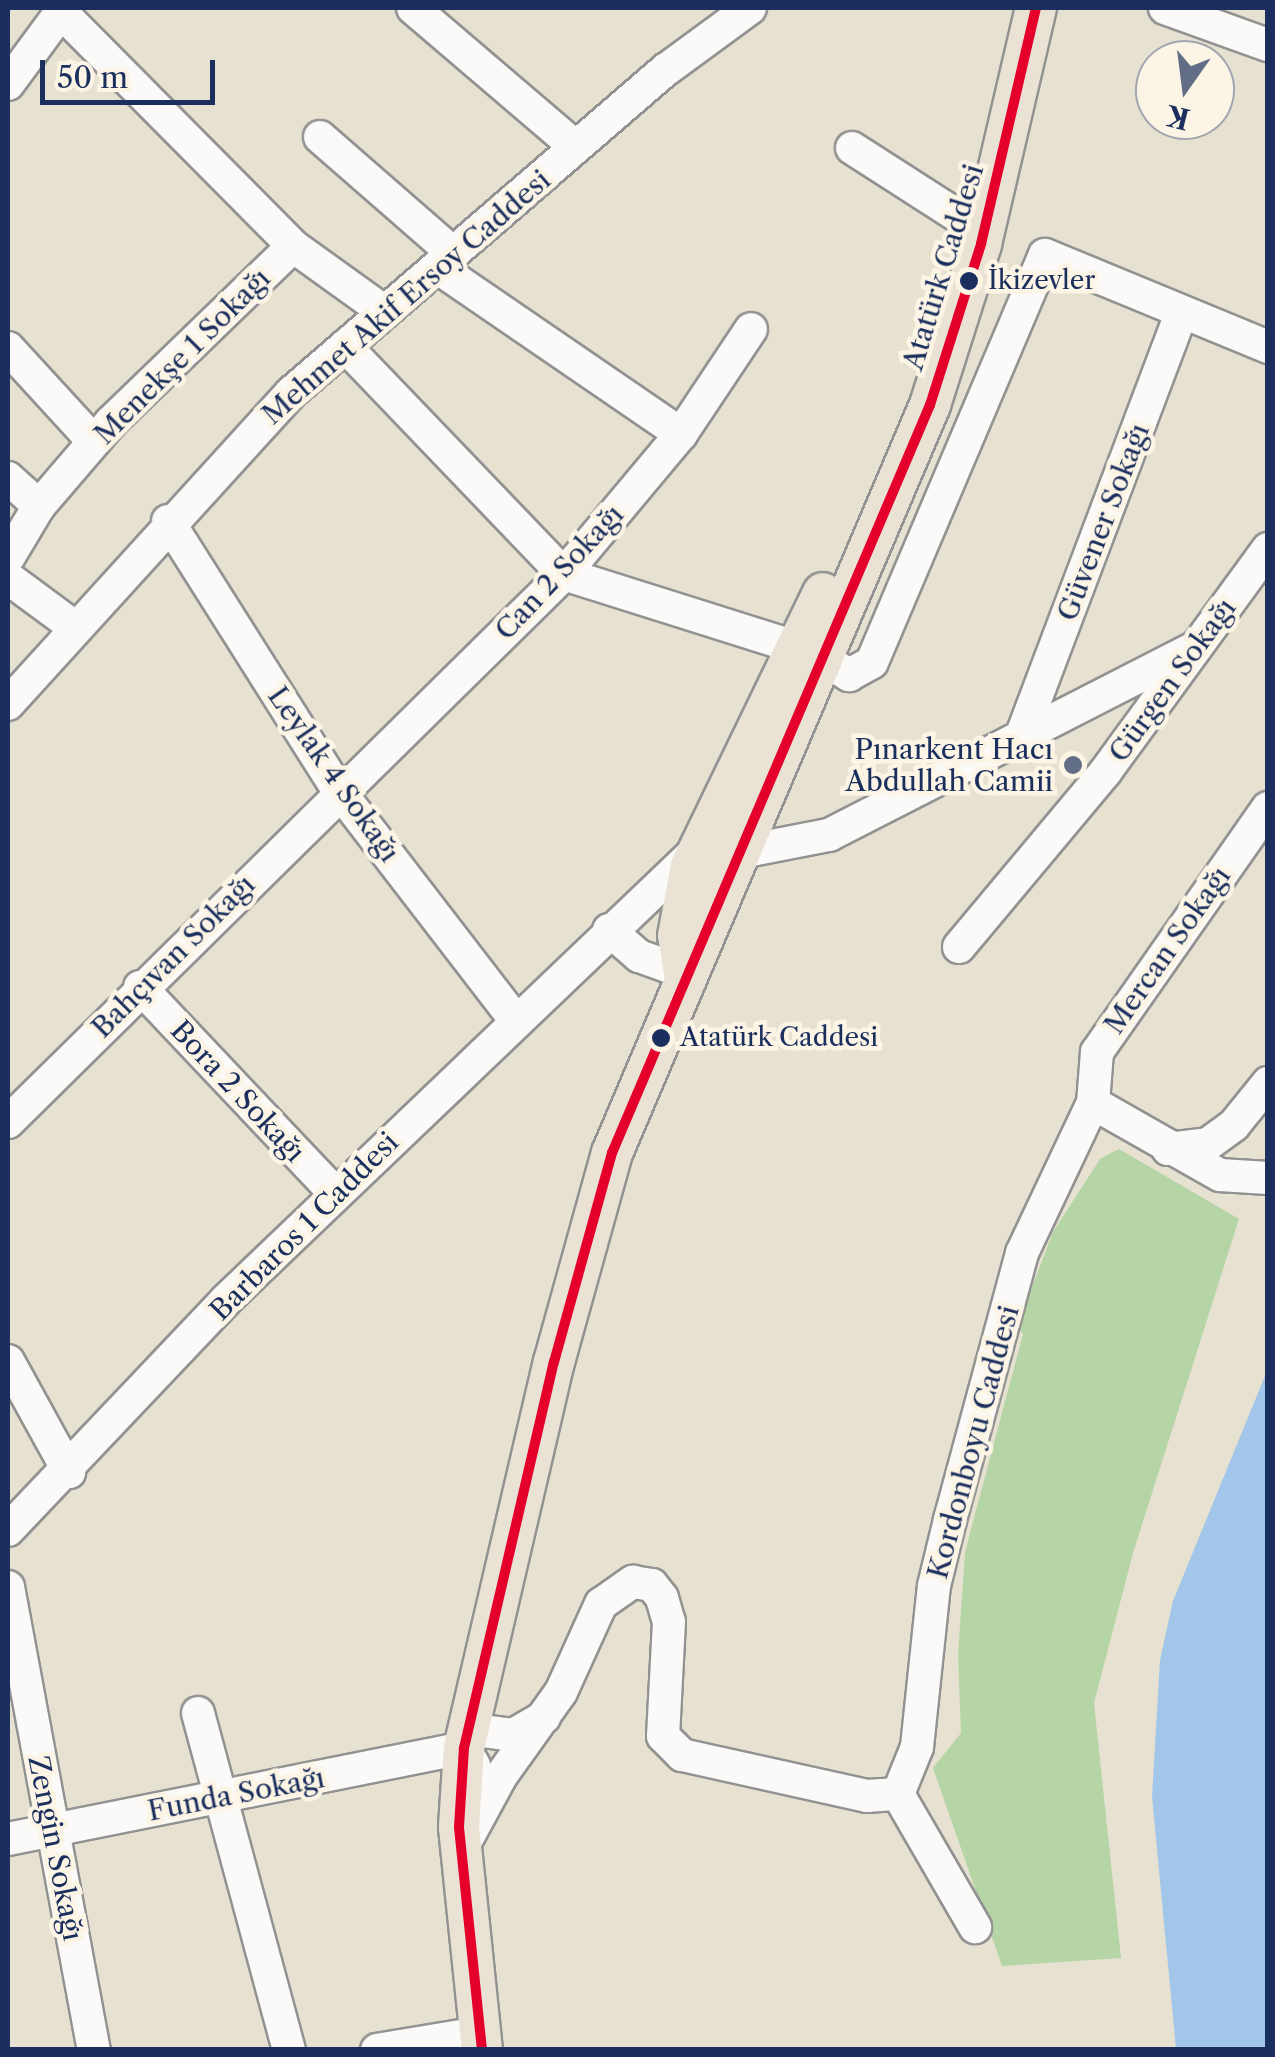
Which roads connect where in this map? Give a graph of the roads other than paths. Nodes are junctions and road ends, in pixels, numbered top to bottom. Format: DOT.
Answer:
graph roads {
  1 [pos="413,8"];
  2 [pos="1014,8"];
  3 [pos="1036,8"];
  4 [pos="1166,8"];
  5 [pos="62,10"];
  6 [pos="740,10"];
  7 [pos="1268,46"];
  8 [pos="8,84"];
  9 [pos="320,136"];
  10 [pos="576,147"];
  11 [pos="852,148"];
  12 [pos="961,218"];
  13 [pos="293,246"];
  14 [pos="445,260"];
  15 [pos="385,312"];
  16 [pos="1182,312"];
  17 [pos="751,329"];
  18 [pos="344,346"];
  19 [pos="1268,347"];
  20 [pos="8,348"];
  21 [pos="680,434"];
  22 [pos="94,442"];
  23 [pos="8,478"];
  24 [pos="39,506"];
  25 [pos="168,521"];
  26 [pos="1268,549"];
  27 [pos="8,558"];
  28 [pos="564,574"];
  29 [pos="8,578"];
  30 [pos="72,626"];
  31 [pos="1196,648"];
  32 [pos="811,654"];
  33 [pos="8,704"];
  34 [pos="1023,732"];
  35 [pos="339,791"];
  36 [pos="1268,808"];
  37 [pos="718,850"];
  38 [pos="609,930"];
  39 [pos="959,947"];
  40 [pos="639,956"];
  41 [pos="684,972"];
  42 [pos="140,987"];
  43 [pos="670,1009"];
  44 [pos="514,1018"];
  45 [pos="1268,1083"];
  46 [pos="1093,1102"];
  47 [pos="8,1122"];
  48 [pos="1234,1124"];
  49 [pos="1168,1149"];
  50 [pos="1268,1177"];
  51 [pos="336,1194"];
  52 [pos="8,1361"];
  53 [pos="69,1472"];
  54 [pos="8,1530"];
  55 [pos="8,1587"];
  56 [pos="198,1713"];
  57 [pos="544,1717"];
  58 [pos="466,1738"];
  59 [pos="501,1776"];
  60 [pos="898,1794"];
  61 [pos="217,1798"];
  62 [pos="53,1829"];
  63 [pos="8,1839"];
  64 [pos="461,1851"];
  65 [pos="976,1927"];
  66 [pos="481,2041"];
  67 [pos="94,2050"];
  68 [pos="289,2050"];
  69 [pos="378,2050"];
  1 -- 10 [label="street"];
  2 -- 12 [label="main road, Atatürk Caddesi"];
  3 -- 32 [label="main road, Atatürk Caddesi"];
  4 -- 7 [label="street"];
  5 -- 8 [label="street"];
  5 -- 13 [label="street"];
  6 -- 10 [label="street, Mehmet Akif Ersoy Caddesi"];
  9 -- 14 [label="street"];
  10 -- 14 [label="street, Mehmet Akif Ersoy Caddesi"];
  11 -- 12 [label="street"];
  12 -- 32 [label="main road, Atatürk Caddesi"];
  13 -- 15 [label="street, Menekşe 1 Sokağı"];
  13 -- 22 [label="street, Menekşe 1 Sokağı"];
  14 -- 15 [label="street, Mehmet Akif Ersoy Caddesi"];
  14 -- 21 [label="street"];
  15 -- 18 [label="street, Mehmet Akif Ersoy Caddesi"];
  16 -- 19 [label="street"];
  16 -- 32 [label="street"];
  16 -- 34 [label="street, Güvener Sokağı"];
  17 -- 21 [label="street, Can 2 Sokağı"];
  18 -- 25 [label="street, Mehmet Akif Ersoy Caddesi"];
  18 -- 28 [label="street"];
  20 -- 22 [label="street"];
  21 -- 28 [label="street, Can 2 Sokağı"];
  22 -- 24 [label="street, Menekşe 1 Sokağı"];
  23 -- 24 [label="street"];
  24 -- 27 [label="street, Menekşe 1 Sokağı"];
  25 -- 30 [label="street, Mehmet Akif Ersoy Caddesi"];
  25 -- 35 [label="street, Leylak 4 Sokağı"];
  26 -- 31 [label="street, Gürgen Sokağı"];
  28 -- 32 [label="street"];
  28 -- 35 [label="street, Can 2 Sokağı"];
  29 -- 30 [label="street"];
  30 -- 33 [label="street, Mehmet Akif Ersoy Caddesi"];
  31 -- 34 [label="street"];
  31 -- 39 [label="street, Gürgen Sokağı"];
  32 -- 37 [label="main road, Atatürk Caddesi"];
  34 -- 37 [label="street"];
  35 -- 42 [label="street, Bahçıvan Sokağı"];
  35 -- 44 [label="street, Leylak 4 Sokağı"];
  36 -- 46 [label="street, Mercan Sokağı"];
  37 -- 38 [label="street, Barbaros 1 Caddesi"];
  37 -- 41 [label="main road, Atatürk Caddesi"];
  38 -- 40 [label="street"];
  38 -- 44 [label="street, Barbaros 1 Caddesi"];
  40 -- 41 [label="street"];
  40 -- 43 [label="street"];
  41 -- 43 [label="main road"];
  42 -- 47 [label="street, Bahçıvan Sokağı"];
  42 -- 51 [label="street, Bora 2 Sokağı"];
  43 -- 58 [label="main road"];
  44 -- 51 [label="street, Barbaros 1 Caddesi"];
  45 -- 48 [label="street"];
  46 -- 49 [label="street"];
  46 -- 60 [label="street, Kordonboyu Caddesi"];
  48 -- 49 [label="street"];
  48 -- 50 [label="street"];
  49 -- 50 [label="street"];
  51 -- 53 [label="street, Barbaros 1 Caddesi"];
  52 -- 53 [label="street"];
  53 -- 54 [label="street, Barbaros 1 Caddesi"];
  55 -- 62 [label="street, Zengin Sokağı"];
  56 -- 61 [label="street"];
  57 -- 58 [label="street, Funda Sokağı"];
  57 -- 59 [label="street"];
  57 -- 60 [label="street"];
  58 -- 59 [label="street"];
  58 -- 61 [label="street, Funda Sokağı"];
  58 -- 64 [label="main road"];
  59 -- 64 [label="street"];
  60 -- 65 [label="street"];
  61 -- 62 [label="street, Funda Sokağı"];
  61 -- 68 [label="street"];
  62 -- 63 [label="street, Funda Sokağı"];
  62 -- 67 [label="street, Zengin Sokağı"];
  64 -- 66 [label="main road"];
  66 -- 69 [label="street"];
}
